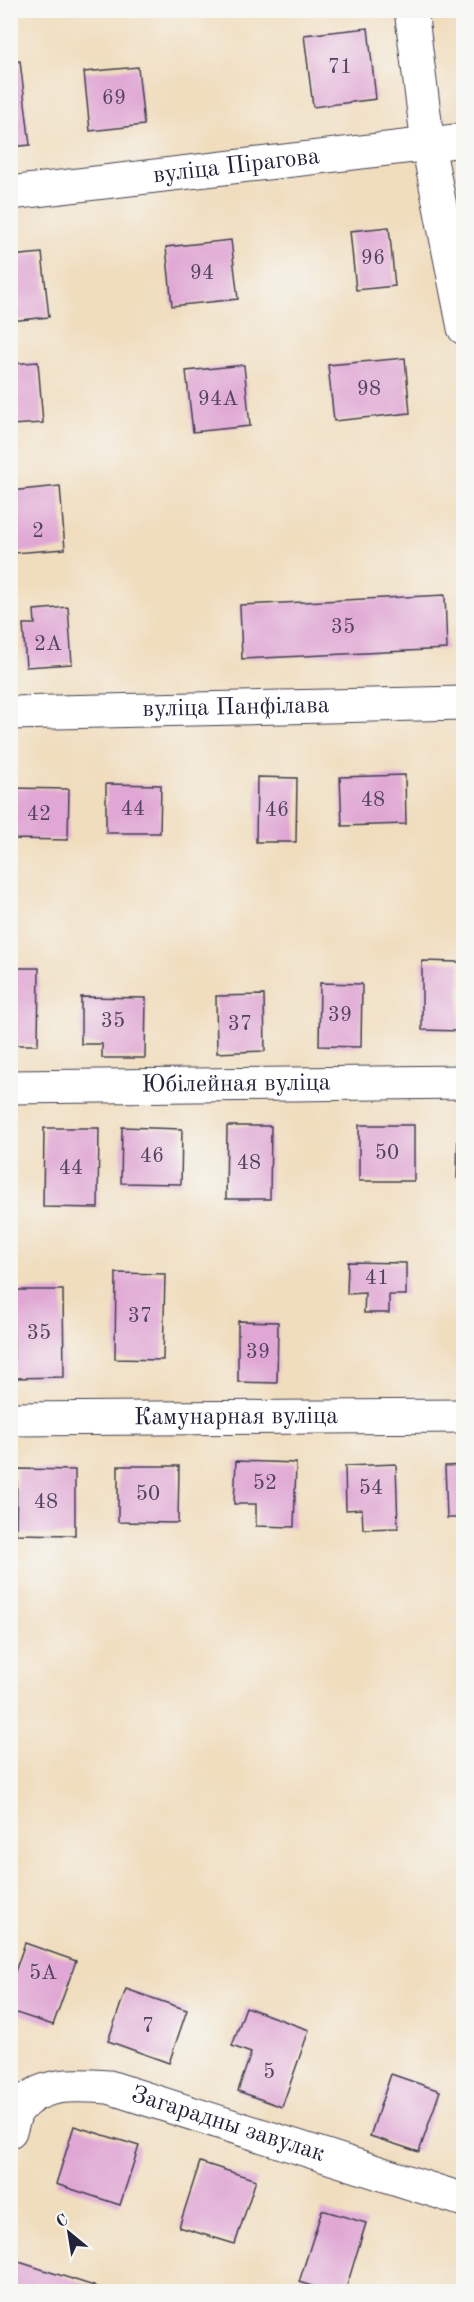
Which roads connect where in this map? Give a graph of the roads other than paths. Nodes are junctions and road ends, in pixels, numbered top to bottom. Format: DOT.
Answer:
graph roads {
  1 [pos="411,10"];
  2 [pos="464,140"];
  3 [pos="428,145"];
  4 [pos="10,193"];
  5 [pos="464,328"];
  6 [pos="464,703"];
  7 [pos="10,713"];
  8 [pos="464,1082"];
  9 [pos="10,1086"];
  10 [pos="464,1416"];
  11 [pos="10,1419"];
  12 [pos="10,2131"];
  13 [pos="464,2200"];
  1 -- 3 [label="street"];
  2 -- 3 [label="street, вуліца Пірагова"];
  3 -- 4 [label="street, вуліца Пірагова"];
  3 -- 5 [label="street"];
  6 -- 7 [label="street, вуліца Панфілава"];
  8 -- 9 [label="street, Юбілейная вуліца"];
  10 -- 11 [label="street, Камунарная вуліца"];
  12 -- 13 [label="street, Загарадны завулак"];
}
